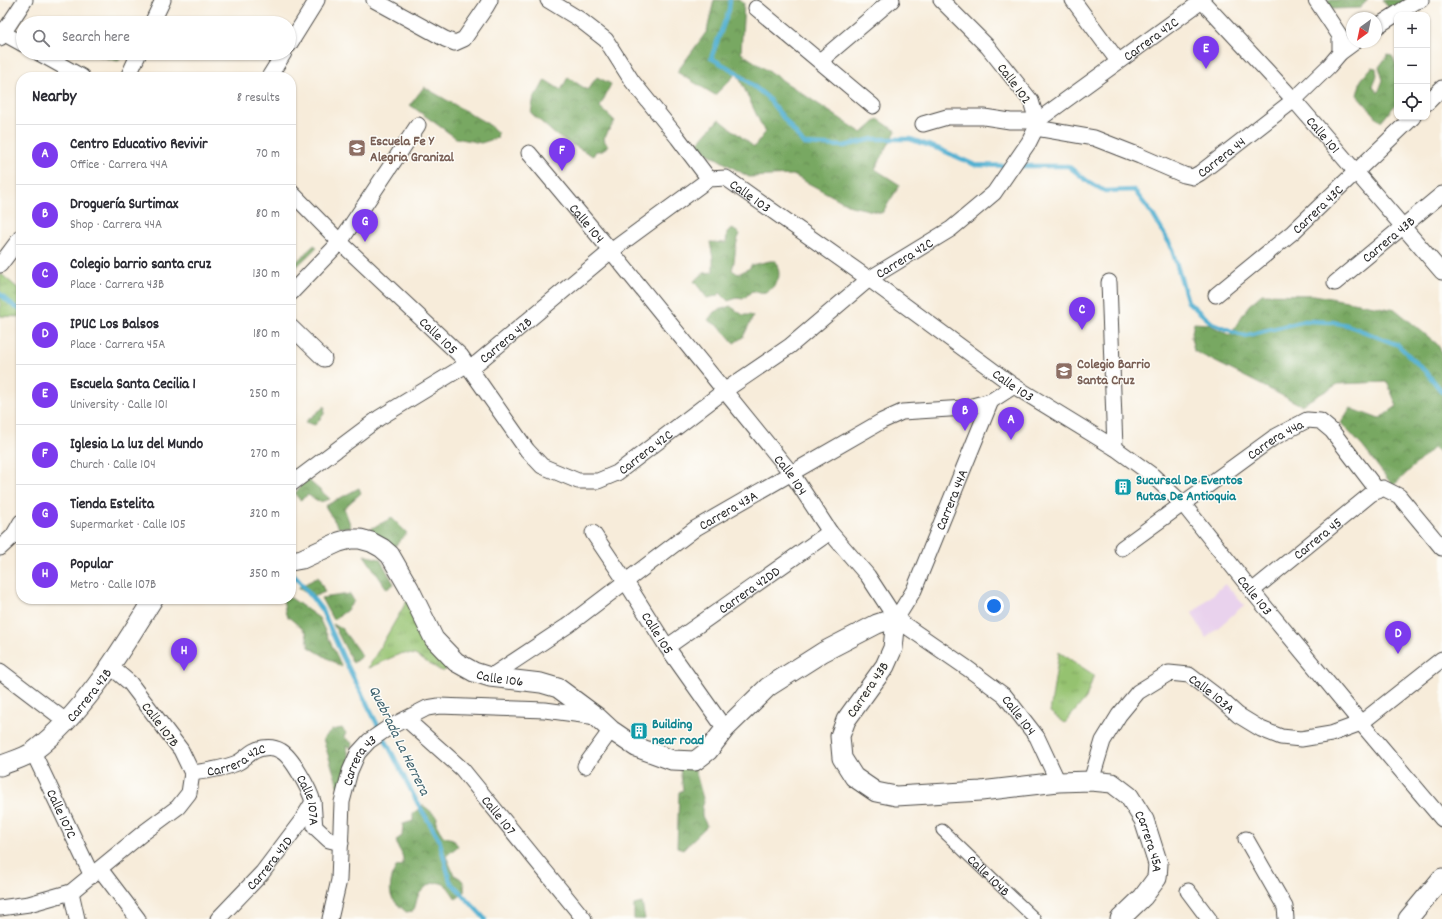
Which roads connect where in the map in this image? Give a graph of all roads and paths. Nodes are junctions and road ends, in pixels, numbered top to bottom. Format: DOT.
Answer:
graph roads {
  1 [pos="25,0"];
  2 [pos="163,0"];
  3 [pos="317,0"];
  4 [pos="374,0"];
  5 [pos="490,0"];
  6 [pos="548,0"];
  7 [pos="892,0"];
  8 [pos="1073,0"];
  9 [pos="1202,0"];
  10 [pos="1316,0"];
  11 [pos="1421,0"];
  12 [pos="944,1"];
  13 [pos="756,8"];
  14 [pos="155,16"];
  15 [pos="1382,23"];
  16 [pos="1,34"];
  17 [pos="296,34"];
  18 [pos="16,41"];
  19 [pos="1347,48"];
  20 [pos="1340,53"];
  21 [pos="52,60"];
  22 [pos="136,60"];
  23 [pos="280,60"];
  24 [pos="820,61"];
  25 [pos="1118,61"];
  26 [pos="73,72"];
  27 [pos="130,72"];
  28 [pos="272,72"];
  29 [pos="1442,88"];
  30 [pos="1294,100"];
  31 [pos="1430,100"];
  32 [pos="873,106"];
  33 [pos="1410,120"];
  34 [pos="924,124"];
  35 [pos="418,125"];
  36 [pos="1034,130"];
  37 [pos="529,153"];
  38 [pos="1355,172"];
  39 [pos="709,179"];
  40 [pos="1442,194"];
  41 [pos="296,197"];
  42 [pos="1402,227"];
  43 [pos="340,242"];
  44 [pos="16,244"];
  45 [pos="611,251"];
  46 [pos="0,265"];
  47 [pos="1442,272"];
  48 [pos="869,279"];
  49 [pos="1109,282"];
  50 [pos="1335,283"];
  51 [pos="296,288"];
  52 [pos="1216,295"];
  53 [pos="296,332"];
  54 [pos="324,359"];
  55 [pos="466,365"];
  56 [pos="1014,386"];
  57 [pos="724,391"];
  58 [pos="992,401"];
  59 [pos="1115,448"];
  60 [pos="792,474"];
  61 [pos="296,480"];
  62 [pos="578,481"];
  63 [pos="1380,489"];
  64 [pos="1183,504"];
  65 [pos="16,531"];
  66 [pos="830,532"];
  67 [pos="593,533"];
  68 [pos="0,548"];
  69 [pos="1122,548"];
  70 [pos="1442,548"];
  71 [pos="296,560"];
  72 [pos="626,582"];
  73 [pos="1252,592"];
  74 [pos="150,604"];
  75 [pos="896,619"];
  76 [pos="667,647"];
  77 [pos="1442,659"];
  78 [pos="110,666"];
  79 [pos="0,671"];
  80 [pos="490,677"];
  81 [pos="406,719"];
  82 [pos="67,722"];
  83 [pos="1361,723"];
  84 [pos="604,724"];
  85 [pos="726,730"];
  86 [pos="280,750"];
  87 [pos="32,752"];
  88 [pos="0,766"];
  89 [pos="585,766"];
  90 [pos="192,773"];
  91 [pos="1090,780"];
  92 [pos="1058,782"];
  93 [pos="312,802"];
  94 [pos="1442,819"];
  95 [pos="942,830"];
  96 [pos="1246,840"];
  97 [pos="341,843"];
  98 [pos="96,873"];
  99 [pos="1442,878"];
  100 [pos="1188,891"];
  101 [pos="71,892"];
  102 [pos="0,908"];
  103 [pos="1124,918"];
  104 [pos="77,919"];
  105 [pos="138,919"];
  106 [pos="218,919"];
  107 [pos="330,919"];
  108 [pos="584,919"];
  109 [pos="1035,919"];
  110 [pos="1209,919"];
  111 [pos="1286,919"];
  112 [pos="1408,919"];
  1 -- 16 [label="street"];
  2 -- 14 [label="street"];
  3 -- 17 [label="street"];
  4 -- 5 [label="street"];
  6 -- 39 [label="street"];
  7 -- 24 [label="street"];
  8 -- 25 [label="street"];
  9 -- 25 [label="street, Carrera 42C"];
  9 -- 30 [label="street, Calle 101"];
  10 -- 20 [label="street"];
  11 -- 15 [label="street"];
  12 -- 36 [label="street, Calle 102"];
  13 -- 24 [label="street"];
  16 -- 18 [label="street"];
  19 -- 20 [label="street, Carrera 44"];
  20 -- 30 [label="street, Carrera 44"];
  21 -- 26 [label="street"];
  22 -- 27 [label="street"];
  23 -- 28 [label="street"];
  24 -- 32 [label="street"];
  25 -- 36 [label="street, Carrera 42C"];
  29 -- 31 [label="street"];
  30 -- 36 [label="street, Carrera 44"];
  30 -- 38 [label="street, Calle 101"];
  33 -- 38 [label="street, Carrera 43C"];
  34 -- 36 [label="street, Calle 102"];
  35 -- 43 [label="street"];
  36 -- 48 [label="street, Carrera 42C"];
  37 -- 45 [label="street, Calle 104"];
  38 -- 42 [label="street, Calle 101"];
  38 -- 52 [label="street, Carrera 43C"];
  39 -- 45 [label="street, Carrera 42B"];
  39 -- 48 [label="street, Calle 103"];
  40 -- 42 [label="street, Carrera 43B"];
  41 -- 43 [label="street, Calle 105"];
  42 -- 47 [label="street, Calle 101"];
  42 -- 50 [label="street, Carrera 43B"];
  43 -- 51 [label="street"];
  43 -- 55 [label="street, Calle 105"];
  44 -- 46 [label="street"];
  45 -- 55 [label="street, Carrera 42B"];
  45 -- 57 [label="street, Calle 104"];
  48 -- 56 [label="street, Calle 103"];
  48 -- 57 [label="street, Carrera 42C"];
  49 -- 59 [label="street"];
  53 -- 54 [label="street"];
  55 -- 61 [label="street, Carrera 42B"];
  55 -- 62 [label="street, Calle 105"];
  56 -- 58 [label="street"];
  56 -- 59 [label="street, Calle 103"];
  57 -- 60 [label="street, Calle 104"];
  57 -- 62 [label="street, Carrera 42C"];
  58 -- 60 [label="street, Carrera 43A"];
  58 -- 75 [label="street, Carrera 44A"];
  59 -- 64 [label="street, Calle 103"];
  60 -- 66 [label="street, Calle 104"];
  60 -- 72 [label="street, Carrera 43A"];
  63 -- 64 [label="street, Carrera 44a"];
  63 -- 70 [label="street"];
  63 -- 73 [label="street, Carrera 45"];
  64 -- 69 [label="street, Carrera 44a"];
  64 -- 73 [label="street, Calle 103"];
  65 -- 68 [label="street"];
  66 -- 75 [label="street, Calle 104"];
  66 -- 76 [label="street, Carrera 42DD"];
  67 -- 72 [label="street, Calle 105"];
  71 -- 80 [label="street, Calle 106"];
  72 -- 76 [label="street, Calle 105"];
  72 -- 80 [label="street, Carrera 43A"];
  73 -- 83 [label="street, Calle 103"];
  74 -- 78 [label="street, Carrera 42B"];
  75 -- 85 [label="street"];
  75 -- 92 [label="street, Calle 104"];
  75 -- 92 [label="street, Carrera 43B"];
  76 -- 85 [label="street, Calle 105"];
  77 -- 83 [label="street"];
  78 -- 82 [label="street, Carrera 42B"];
  78 -- 90 [label="street, Calle 107B"];
  79 -- 82 [label="street"];
  80 -- 84 [label="street, Calle 106"];
  81 -- 84 [label="street, Carrera 43"];
  81 -- 97 [label="street, Carrera 43"];
  81 -- 108 [label="street, Calle 107"];
  82 -- 87 [label="street, Carrera 42B"];
  83 -- 91 [label="street, Calle 103A"];
  83 -- 94 [label="street, Calle 103"];
  84 -- 85 [label="street, Calle 106"];
  84 -- 89 [label="street"];
  86 -- 90 [label="street, Carrera 42C"];
  86 -- 93 [label="street, Calle 107A"];
  87 -- 88 [label="street, Carrera 42B"];
  87 -- 98 [label="street, Calle 107C"];
  90 -- 98 [label="street"];
  91 -- 92 [label="street"];
  91 -- 103 [label="street, Carrera 45A"];
  93 -- 97 [label="street, Calle 107A"];
  93 -- 106 [label="street, Carrera 42D"];
  95 -- 109 [label="street, Calle 104B"];
  96 -- 111 [label="street"];
  97 -- 107 [label="street, Carrera 43"];
  98 -- 101 [label="street"];
  98 -- 105 [label="street, Calle 107C"];
  99 -- 112 [label="street"];
  100 -- 110 [label="street"];
  101 -- 102 [label="street"];
  101 -- 104 [label="street"];
}
